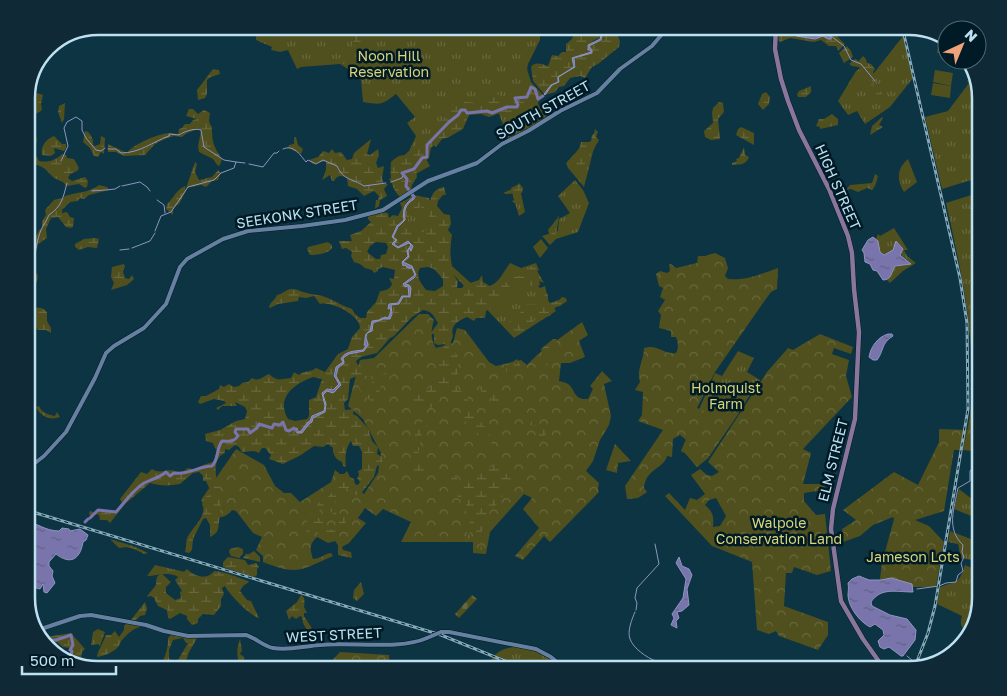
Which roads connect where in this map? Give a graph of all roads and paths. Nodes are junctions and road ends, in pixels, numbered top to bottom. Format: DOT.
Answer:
graph roads {
  1 [pos="660,35"];
  2 [pos="776,35"];
  3 [pos="388,207"];
  4 [pos="857,392"];
  5 [pos="35,463"];
  6 [pos="42,629"];
  7 [pos="556,661"];
  8 [pos="879,661"];
  1 -- 3 [label="main road, SOUTH STREET"];
  2 -- 4 [label="main road, HIGH STREET"];
  3 -- 5 [label="main road, SEEKONK STREET"];
  4 -- 8 [label="main road, ELM STREET"];
  6 -- 7 [label="main road, WEST STREET, bridge"];
}
